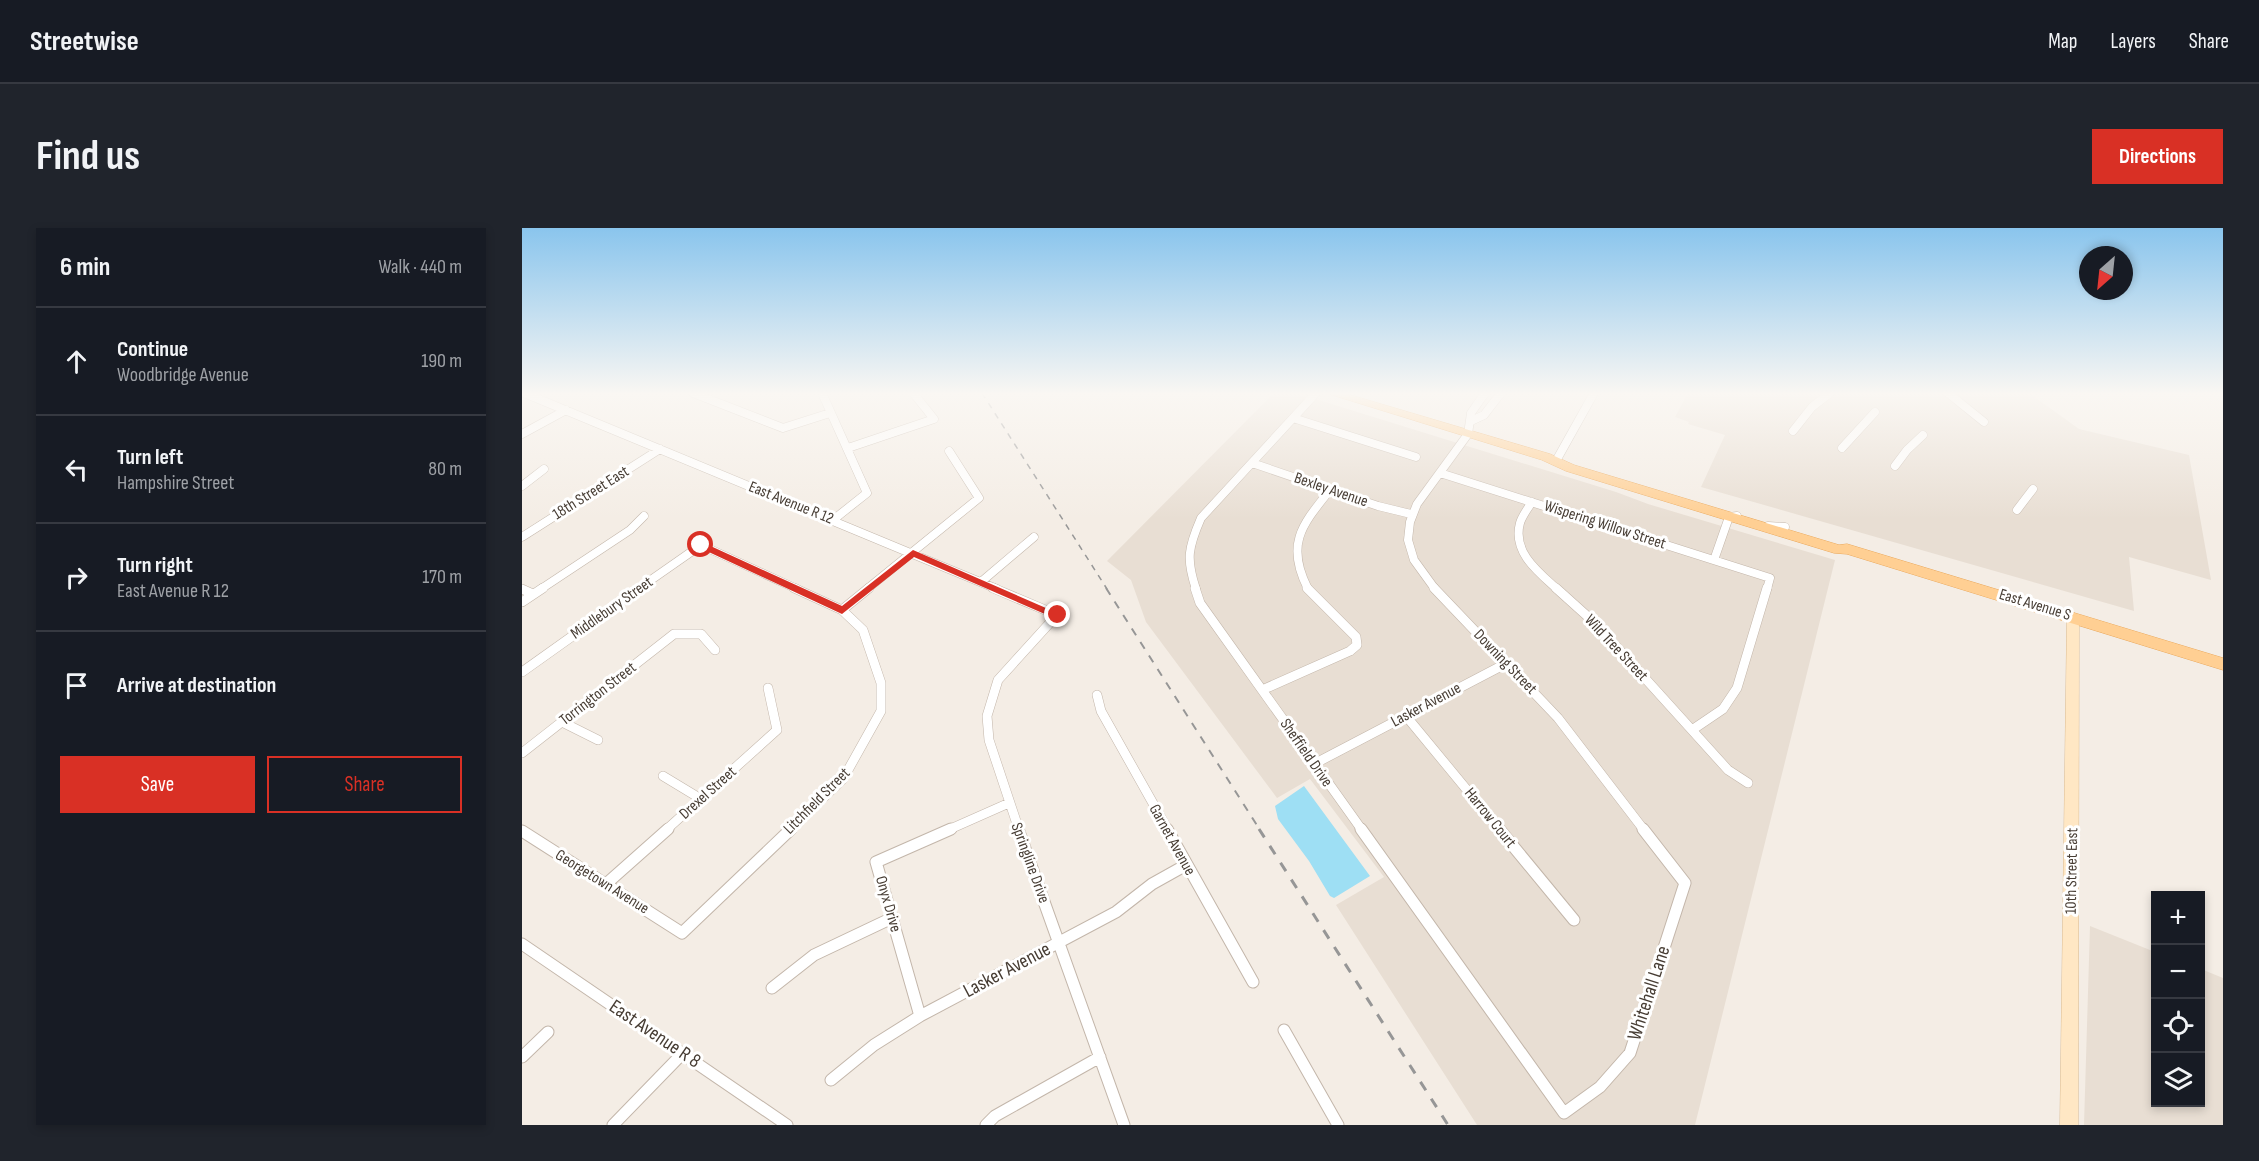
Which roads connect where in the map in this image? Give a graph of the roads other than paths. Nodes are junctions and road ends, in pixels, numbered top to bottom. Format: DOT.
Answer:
graph roads {
  1 [pos="626,435"];
  2 [pos="841,435"];
  3 [pos="887,435"];
  4 [pos="1278,435"];
  5 [pos="1346,435"];
  6 [pos="1465,435"];
  7 [pos="1490,435"];
  8 [pos="1573,435"];
  9 [pos="1853,435"];
  10 [pos="1923,435"];
  11 [pos="848,448"];
  12 [pos="1842,448"];
  13 [pos="660,449"];
  14 [pos="949,451"];
  15 [pos="1416,457"];
  16 [pos="1560,462"];
  17 [pos="1252,463"];
  18 [pos="1894,466"];
  19 [pos="544,469"];
  20 [pos="1440,473"];
  21 [pos="522,486"];
  22 [pos="2033,489"];
  23 [pos="1330,490"];
  24 [pos="1532,502"];
  25 [pos="2018,510"];
  26 [pos="1411,514"];
  27 [pos="644,516"];
  28 [pos="1729,517"];
  29 [pos="833,520"];
  30 [pos="1785,527"];
  31 [pos="522,537"];
  32 [pos="1034,537"];
  33 [pos="701,545"];
  34 [pos="1847,549"];
  35 [pos="913,553"];
  36 [pos="1714,560"];
  37 [pos="981,582"];
  38 [pos="522,589"];
  39 [pos="533,594"];
  40 [pos="522,602"];
  41 [pos="842,610"];
  42 [pos="1058,615"];
  43 [pos="2073,617"];
  44 [pos="715,650"];
  45 [pos="1507,663"];
  46 [pos="2223,664"];
  47 [pos="522,672"];
  48 [pos="768,688"];
  49 [pos="1262,690"];
  50 [pos="1097,695"];
  51 [pos="1406,716"];
  52 [pos="562,722"];
  53 [pos="1692,730"];
  54 [pos="598,740"];
  55 [pos="522,753"];
  56 [pos="1314,764"];
  57 [pos="663,776"];
  58 [pos="1748,783"];
  59 [pos="701,799"];
  60 [pos="1008,803"];
  61 [pos="522,831"];
  62 [pos="1186,865"];
  63 [pos="1685,883"];
  64 [pos="606,884"];
  65 [pos="892,918"];
  66 [pos="1574,920"];
  67 [pos="682,933"];
  68 [pos="1059,942"];
  69 [pos="522,944"];
  70 [pos="1253,982"];
  71 [pos="772,988"];
  72 [pos="920,1016"];
  73 [pos="1284,1030"];
  74 [pos="548,1032"];
  75 [pos="683,1053"];
  76 [pos="1100,1057"];
  77 [pos="522,1058"];
  78 [pos="831,1080"];
  79 [pos="1564,1113"];
  80 [pos="782,1124"];
  81 [pos="614,1125"];
  82 [pos="986,1125"];
  83 [pos="1124,1125"];
  84 [pos="1338,1125"];
  85 [pos="2069,1125"];
  1 -- 13 [label="street, East Avenue R 12"];
  2 -- 11 [label="street"];
  3 -- 11 [label="street"];
  4 -- 17 [label="street, Sheffield Drive"];
  5 -- 15 [label="street"];
  6 -- 20 [label="street, Downing Street"];
  7 -- 16 [label="main road, East Avenue S"];
  8 -- 16 [label="street"];
  9 -- 12 [label="street"];
  10 -- 18 [label="street"];
  11 -- 29 [label="street"];
  13 -- 29 [label="street, East Avenue R 12"];
  13 -- 31 [label="street, 18th Street East"];
  14 -- 35 [label="street"];
  16 -- 28 [label="main road, East Avenue S"];
  16 -- 30 [label="main road, East Avenue S"];
  17 -- 23 [label="street, Bexley Avenue"];
  17 -- 49 [label="street, Sheffield Drive"];
  19 -- 21 [label="street"];
  20 -- 24 [label="street, Wispering Willow Street"];
  20 -- 26 [label="street, Downing Street"];
  22 -- 25 [label="street"];
  23 -- 26 [label="street, Bexley Avenue"];
  23 -- 49 [label="street"];
  24 -- 36 [label="street, Wispering Willow Street"];
  24 -- 53 [label="street, Wild Tree Street"];
  26 -- 45 [label="street, Downing Street"];
  27 -- 39 [label="street"];
  28 -- 30 [label="street"];
  28 -- 34 [label="main road, East Avenue S"];
  28 -- 36 [label="street"];
  29 -- 35 [label="street, East Avenue R 12"];
  30 -- 34 [label="main road, East Avenue S"];
  32 -- 37 [label="street"];
  33 -- 41 [label="street, Litchfield Street"];
  33 -- 47 [label="street, Middlebury Street"];
  34 -- 43 [label="main road, East Avenue S"];
  35 -- 37 [label="street, East Avenue R 12"];
  35 -- 41 [label="street"];
  36 -- 53 [label="street, Wispering Willow Street"];
  37 -- 42 [label="street, East Avenue R 12"];
  38 -- 39 [label="street"];
  39 -- 40 [label="street"];
  41 -- 67 [label="street, Litchfield Street"];
  42 -- 60 [label="street, Springline Drive"];
  43 -- 46 [label="main road, East Avenue S"];
  43 -- 85 [label="main road, 10th Street East"];
  44 -- 52 [label="street, Torrington Street"];
  45 -- 51 [label="street, Lasker Avenue"];
  45 -- 63 [label="street, Downing Street"];
  48 -- 59 [label="street, Drexel Street"];
  49 -- 56 [label="street, Sheffield Drive"];
  50 -- 62 [label="street, Garnet Avenue"];
  51 -- 56 [label="street, Lasker Avenue"];
  51 -- 66 [label="street, Harrow Court"];
  52 -- 54 [label="street"];
  52 -- 55 [label="street, Torrington Street"];
  53 -- 58 [label="street, Wild Tree Street"];
  56 -- 79 [label="street, Sheffield Drive"];
  57 -- 59 [label="street"];
  59 -- 64 [label="street, Drexel Street"];
  60 -- 65 [label="street, Onyx Drive"];
  60 -- 68 [label="street, Springline Drive"];
  61 -- 64 [label="street, Georgetown Avenue"];
  62 -- 68 [label="street, Lasker Avenue"];
  62 -- 70 [label="street, Garnet Avenue"];
  63 -- 79 [label="street, Whitehall Lane"];
  64 -- 67 [label="street, Georgetown Avenue"];
  65 -- 71 [label="street"];
  65 -- 72 [label="street, Onyx Drive"];
  68 -- 72 [label="street, Lasker Avenue"];
  68 -- 76 [label="street, Springline Drive"];
  69 -- 75 [label="street, East Avenue R 8"];
  72 -- 78 [label="street, Lasker Avenue"];
  73 -- 84 [label="street"];
  74 -- 77 [label="street"];
  75 -- 80 [label="street, East Avenue R 8"];
  75 -- 81 [label="street"];
  76 -- 82 [label="street"];
  76 -- 83 [label="street, Springline Drive"];
}
